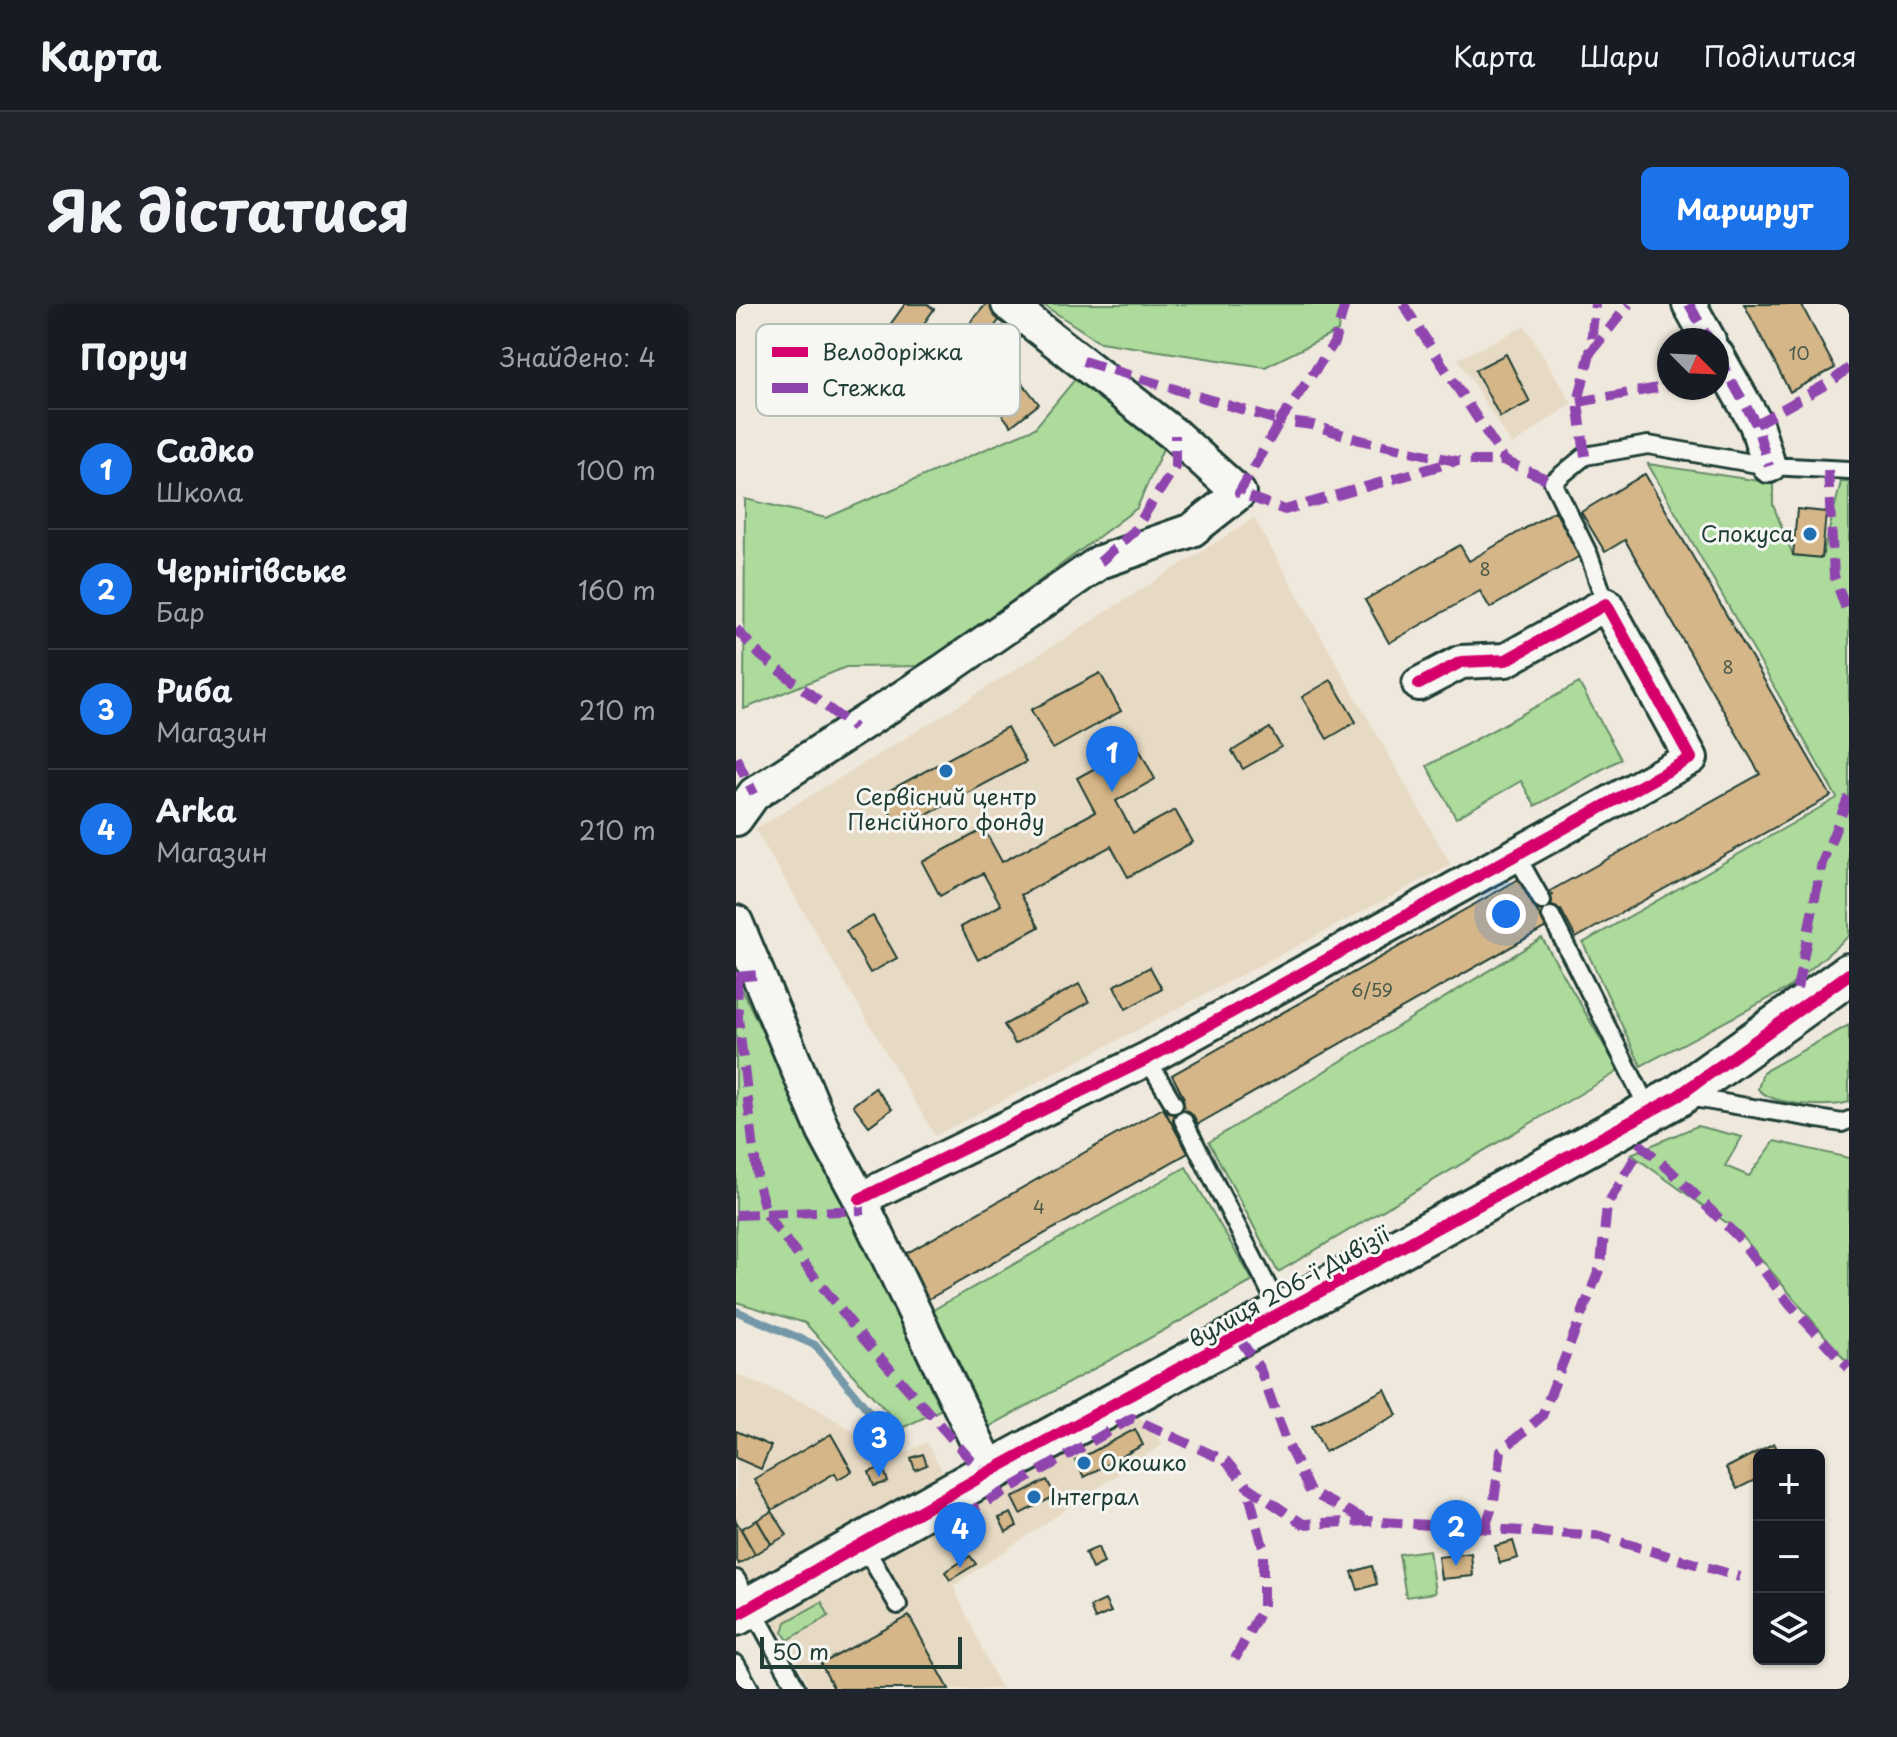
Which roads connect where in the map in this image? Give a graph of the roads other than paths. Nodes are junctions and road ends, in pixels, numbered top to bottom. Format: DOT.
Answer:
graph roads {
  1 [pos="1008,304"];
  2 [pos="1689,304"];
  3 [pos="1702,328"];
  4 [pos="1729,376"];
  5 [pos="1769,466"];
  6 [pos="1849,470"];
  7 [pos="1606,604"];
  8 [pos="1419,684"];
  9 [pos="736,819"];
  10 [pos="1516,855"];
  11 [pos="736,922"];
  12 [pos="1849,974"];
  13 [pos="1147,1059"];
  14 [pos="1664,1103"];
  15 [pos="1174,1104"];
  16 [pos="1183,1120"];
  17 [pos="1847,1125"];
  18 [pos="860,1199"];
  19 [pos="1282,1315"];
  20 [pos="991,1471"];
  21 [pos="863,1542"];
  22 [pos="741,1600"];
  23 [pos="898,1605"];
  24 [pos="736,1664"];
  25 [pos="750,1689"];
  26 [pos="797,1689"];
  1 -- 9 [label="street"];
  2 -- 3 [label="street"];
  4 -- 5 [label="street"];
  5 -- 6 [label="lane"];
  5 -- 7 [label="lane"];
  7 -- 8 [label="street"];
  7 -- 10 [label="street"];
  10 -- 13 [label="street"];
  10 -- 14 [label="lane"];
  11 -- 18 [label="street"];
  12 -- 14 [label="street, вулиця 206-ї Дивізії"];
  13 -- 15 [label="lane"];
  13 -- 18 [label="street"];
  14 -- 17 [label="lane"];
  14 -- 19 [label="street, вулиця 206-ї Дивізії"];
  16 -- 19 [label="lane"];
  18 -- 20 [label="street"];
  19 -- 20 [label="street, вулиця 206-ї Дивізії"];
  20 -- 21 [label="street, вулиця 206-ї Дивізії"];
  21 -- 22 [label="street, вулиця 206-ї Дивізії"];
  21 -- 23 [label="lane"];
  22 -- 26 [label="lane"];
  24 -- 25 [label="lane"];
}
